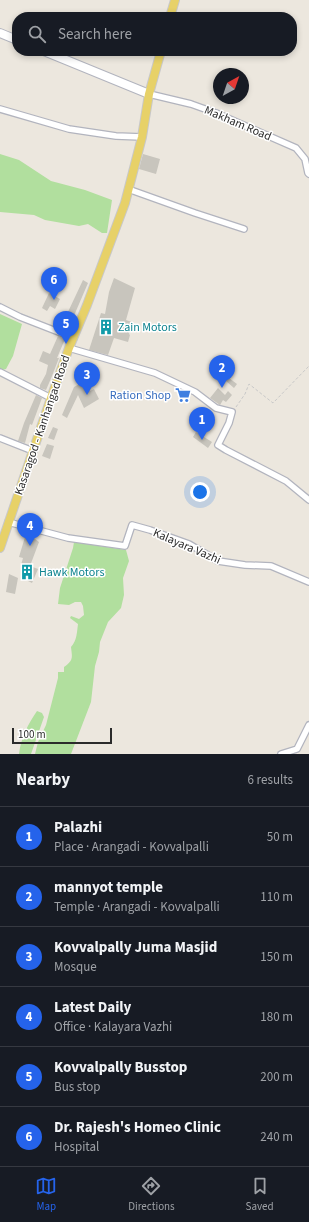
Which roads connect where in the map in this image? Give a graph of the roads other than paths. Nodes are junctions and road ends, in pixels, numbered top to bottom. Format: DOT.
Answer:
graph roads {
  1 [pos="174,0"];
  2 [pos="171,12"];
  3 [pos="0,33"];
  4 [pos="12,38"];
  5 [pos="56,56"];
  6 [pos="160,56"];
  7 [pos="149,94"];
  8 [pos="0,109"];
  9 [pos="142,137"];
  10 [pos="309,174"];
  11 [pos="128,189"];
  12 [pos="244,229"];
  13 [pos="0,308"];
  14 [pos="74,338"];
  15 [pos="69,348"];
  16 [pos="0,372"];
  17 [pos="51,398"];
  18 [pos="0,438"];
  19 [pos="33,452"];
  20 [pos="309,500"];
  21 [pos="8,522"];
  22 [pos="0,548"];
  23 [pos="309,582"];
  24 [pos="309,725"];
  25 [pos="281,754"];
  1 -- 2 [label="main road"];
  3 -- 4 [label="street"];
  5 -- 7 [label="street"];
  6 -- 7 [label="main road, Kasaragod - Kanhangad Road"];
  7 -- 9 [label="main road, Kasaragod - Kanhangad Road"];
  7 -- 10 [label="street, Makham Road"];
  8 -- 9 [label="street"];
  9 -- 11 [label="main road, Kasaragod - Kanhangad Road"];
  11 -- 12 [label="street"];
  11 -- 14 [label="main road, Kasaragod - Kanhangad Road"];
  13 -- 14 [label="street"];
  14 -- 15 [label="main road, Kasaragod - Kanhangad Road"];
  15 -- 17 [label="main road, Kasaragod - Kanhangad Road"];
  15 -- 20 [label="street"];
  16 -- 17 [label="street"];
  17 -- 19 [label="main road, Kasaragod - Kanhangad Road"];
  18 -- 19 [label="street"];
  19 -- 21 [label="main road, Kasaragod - Kanhangad Road"];
  21 -- 22 [label="main road, Kasaragod - Kanhangad Road"];
  21 -- 23 [label="street, Kalayara Vazhi"];
  24 -- 25 [label="street"];
}
